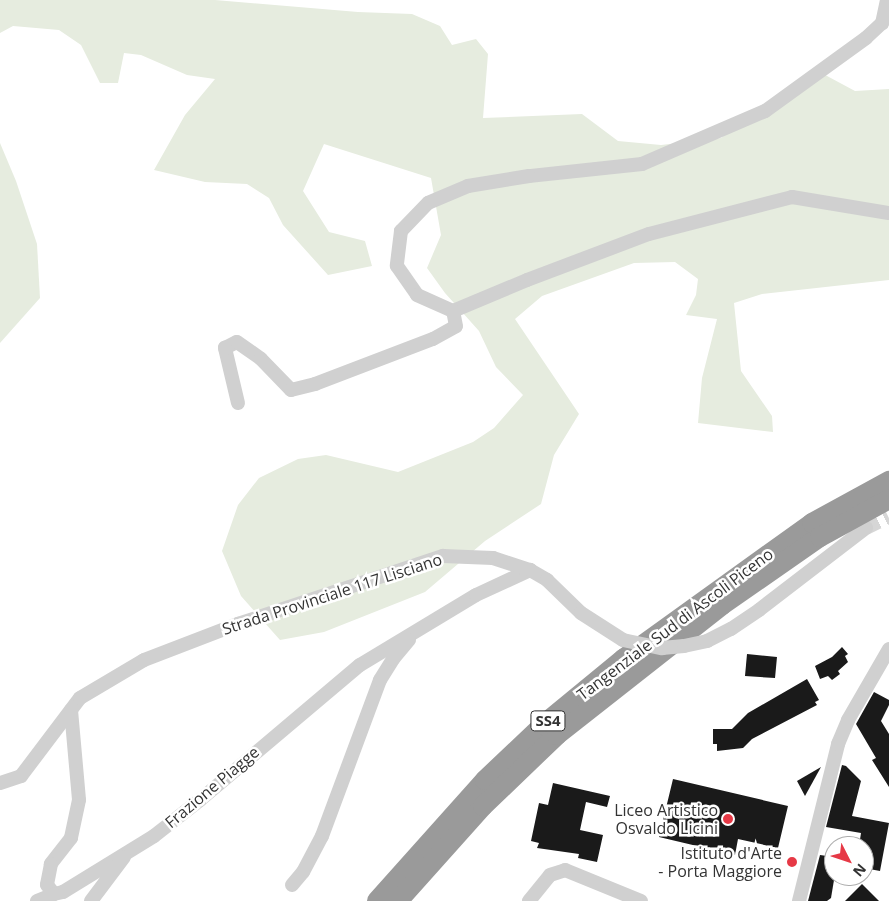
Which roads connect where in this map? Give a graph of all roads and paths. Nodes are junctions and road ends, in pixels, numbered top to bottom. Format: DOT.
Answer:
graph roads {
  1 [pos="887,0"];
  2 [pos="889,213"];
  3 [pos="453,311"];
  4 [pos="238,403"];
  5 [pos="889,480"];
  6 [pos="889,499"];
  7 [pos="866,528"];
  8 [pos="530,570"];
  9 [pos="437,618"];
  10 [pos="889,650"];
  11 [pos="71,710"];
  12 [pos="0,784"];
  13 [pos="127,853"];
  14 [pos="292,885"];
  15 [pos="54,894"];
  16 [pos="38,901"];
  17 [pos="91,901"];
  18 [pos="377,901"];
  19 [pos="398,901"];
  20 [pos="529,901"];
  21 [pos="640,901"];
  22 [pos="799,901"];
  1 -- 3 [label="street"];
  2 -- 3 [label="street"];
  3 -- 4 [label="street"];
  5 -- 18 [label="highway, Tangenziale Sud di Ascoli Piceno / SS4"];
  6 -- 19 [label="highway, Tangenziale Sud di Ascoli Piceno / SS4"];
  7 -- 8 [label="street, Strada Provinciale 117 Lisciano, bridge"];
  8 -- 9 [label="street, Frazione Piagge"];
  8 -- 11 [label="street, Strada Provinciale 117 Lisciano"];
  9 -- 13 [label="street, Frazione Piagge"];
  9 -- 14 [label="street"];
  10 -- 22 [label="street"];
  11 -- 12 [label="street, Strada Provinciale 117 Lisciano"];
  11 -- 15 [label="street"];
  13 -- 15 [label="street, Frazione Piagge"];
  13 -- 17 [label="street"];
  15 -- 16 [label="street, Frazione Piagge"];
  20 -- 21 [label="street"];
}
